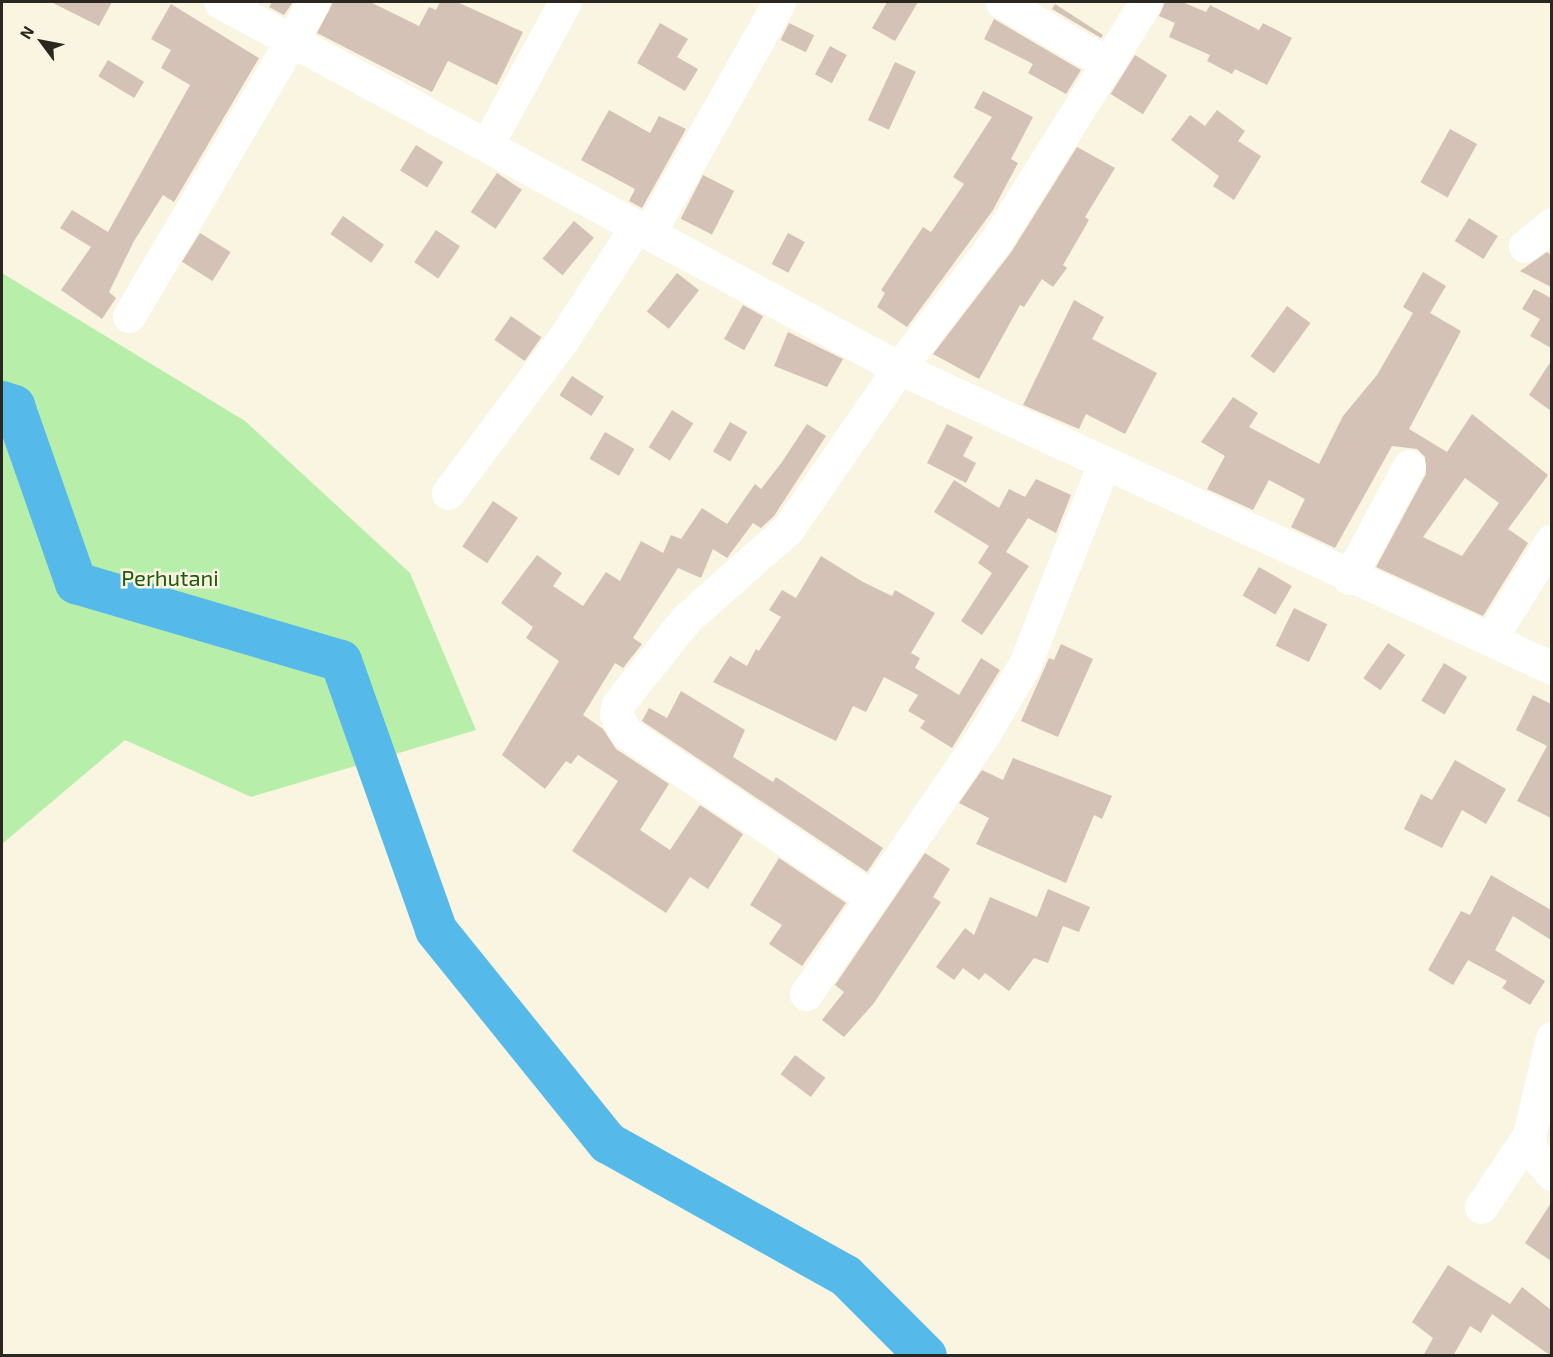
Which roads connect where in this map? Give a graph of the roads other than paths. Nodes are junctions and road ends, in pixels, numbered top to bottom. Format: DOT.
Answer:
graph roads {
  1 [pos="220,2"];
  2 [pos="314,2"];
  3 [pos="565,2"];
  4 [pos="779,2"];
  5 [pos="1002,2"];
  6 [pos="1146,2"];
  7 [pos="294,39"];
  8 [pos="1108,64"];
  9 [pos="487,144"];
  10 [pos="1551,224"];
  11 [pos="642,230"];
  12 [pos="1525,246"];
  13 [pos="129,316"];
  14 [pos="899,368"];
  15 [pos="1104,463"];
  16 [pos="1409,466"];
  17 [pos="448,493"];
  18 [pos="1551,540"];
  19 [pos="1349,578"];
  20 [pos="1491,638"];
  21 [pos="1551,668"];
  22 [pos="872,898"];
  23 [pos="806,994"];
  24 [pos="1551,1038"];
  25 [pos="1529,1135"];
  26 [pos="1551,1174"];
  27 [pos="1481,1207"];
  1 -- 7 [label="street"];
  2 -- 7 [label="street"];
  3 -- 9 [label="street"];
  4 -- 11 [label="street"];
  5 -- 8 [label="street"];
  6 -- 8 [label="street"];
  7 -- 9 [label="street"];
  7 -- 13 [label="street"];
  8 -- 14 [label="street"];
  9 -- 11 [label="street"];
  10 -- 12 [label="street"];
  11 -- 14 [label="street"];
  11 -- 17 [label="street"];
  14 -- 15 [label="street"];
  14 -- 22 [label="street"];
  15 -- 19 [label="street"];
  15 -- 22 [label="street"];
  16 -- 19 [label="street"];
  18 -- 20 [label="street"];
  19 -- 20 [label="street"];
  20 -- 21 [label="street"];
  22 -- 23 [label="street"];
  24 -- 25 [label="street"];
  25 -- 26 [label="street"];
  25 -- 27 [label="street"];
}
